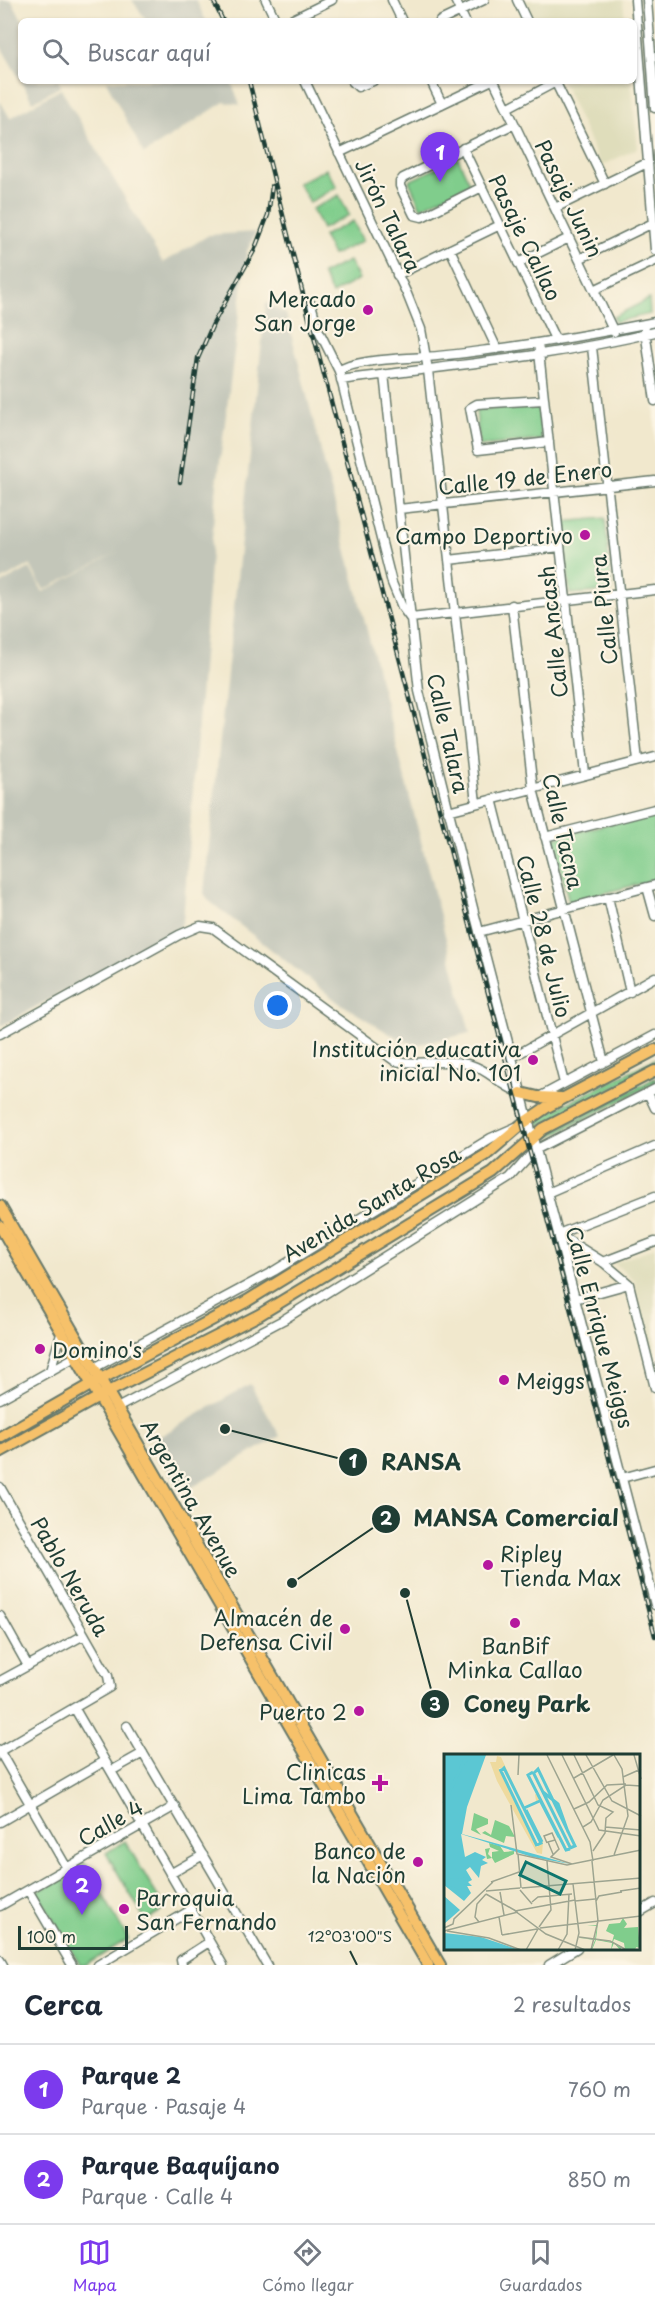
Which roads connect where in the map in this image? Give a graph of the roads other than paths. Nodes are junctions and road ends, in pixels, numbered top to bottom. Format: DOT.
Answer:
graph roads {
  1 [pos="266,0"];
  2 [pos="333,0"];
  3 [pos="392,0"];
  4 [pos="455,0"];
  5 [pos="484,0"];
  6 [pos="517,0"];
  7 [pos="635,0"];
  8 [pos="647,0"];
  9 [pos="461,11"];
  10 [pos="275,18"];
  11 [pos="295,18"];
  12 [pos="399,18"];
  13 [pos="446,18"];
  14 [pos="464,18"];
  15 [pos="526,18"];
  16 [pos="636,18"];
  17 [pos="637,25"];
  18 [pos="654,74"];
  19 [pos="641,75"];
  20 [pos="305,84"];
  21 [pos="432,84"];
  22 [pos="485,84"];
  23 [pos="494,84"];
  24 [pos="551,84"];
  25 [pos="556,84"];
  26 [pos="442,104"];
  27 [pos="507,108"];
  28 [pos="655,108"];
  29 [pos="514,124"];
  30 [pos="463,148"];
  31 [pos="339,153"];
  32 [pos="647,164"];
  33 [pos="605,184"];
  34 [pos="482,187"];
  35 [pos="555,208"];
  36 [pos="653,223"];
  37 [pos="500,225"];
  38 [pos="569,238"];
  39 [pos="450,249"];
  40 [pos="655,250"];
  41 [pos="579,258"];
  42 [pos="655,261"];
  43 [pos="518,263"];
  44 [pos="397,275"];
  45 [pos="594,290"];
  46 [pos="311,304"];
  47 [pos="655,322"];
  48 [pos="644,324"];
  49 [pos="614,332"];
  50 [pos="651,333"];
  51 [pos="556,341"];
  52 [pos="538,343"];
  53 [pos="592,347"];
  54 [pos="497,349"];
  55 [pos="540,355"];
  56 [pos="426,357"];
  57 [pos="428,370"];
  58 [pos="384,374"];
  59 [pos="340,375"];
  60 [pos="544,400"];
  61 [pos="655,401"];
  62 [pos="549,442"];
  63 [pos="655,481"];
  64 [pos="607,486"];
  65 [pos="555,492"];
  66 [pos="443,505"];
  67 [pos="399,510"];
  68 [pos="561,547"];
  69 [pos="449,560"];
  70 [pos="655,590"];
  71 [pos="619,595"];
  72 [pos="566,600"];
  73 [pos="512,605"];
  74 [pos="455,612"];
  75 [pos="411,618"];
  76 [pos="655,757"];
  77 [pos="638,761"];
  78 [pos="585,774"];
  79 [pos="533,789"];
  80 [pos="492,799"];
  81 [pos="476,803"];
  82 [pos="655,808"];
  83 [pos="448,811"];
  84 [pos="545,837"];
  85 [pos="651,886"];
  86 [pos="608,897"];
  87 [pos="564,909"];
  88 [pos="655,916"];
  89 [pos="522,919"];
  90 [pos="479,932"];
  91 [pos="655,977"];
  92 [pos="630,992"];
  93 [pos="592,1014"];
  94 [pos="0,1034"];
  95 [pos="655,1035"];
  96 [pos="551,1036"];
  97 [pos="655,1050"];
  98 [pos="512,1058"];
  99 [pos="604,1062"];
  100 [pos="655,1071"];
  101 [pos="564,1083"];
  102 [pos="651,1091"];
  103 [pos="521,1093"];
  104 [pos="538,1097"];
  105 [pos="564,1098"];
  106 [pos="655,1108"];
  107 [pos="525,1122"];
  108 [pos="532,1137"];
  109 [pos="655,1146"];
  110 [pos="536,1150"];
  111 [pos="547,1193"];
  112 [pos="655,1196"];
  113 [pos="0,1206"];
  114 [pos="0,1226"];
  115 [pos="558,1234"];
  116 [pos="655,1242"];
  117 [pos="603,1262"];
  118 [pos="629,1284"];
  119 [pos="575,1299"];
  120 [pos="61,1334"];
  121 [pos="75,1358"];
  122 [pos="94,1368"];
  123 [pos="50,1371"];
  124 [pos="96,1382"];
  125 [pos="655,1388"];
  126 [pos="103,1395"];
  127 [pos="0,1399"];
  128 [pos="117,1408"];
  129 [pos="0,1436"];
  130 [pos="0,1452"];
  131 [pos="655,1469"];
  132 [pos="622,1478"];
  133 [pos="0,1487"];
  134 [pos="655,1605"];
  135 [pos="0,1616"];
  136 [pos="84,1635"];
  137 [pos="28,1666"];
  138 [pos="0,1681"];
  139 [pos="75,1709"];
  140 [pos="127,1725"];
  141 [pos="1,1749"];
  142 [pos="143,1752"];
  143 [pos="105,1761"];
  144 [pos="111,1771"];
  145 [pos="31,1805"];
  146 [pos="175,1806"];
  147 [pos="0,1822"];
  148 [pos="142,1825"];
  149 [pos="203,1855"];
  150 [pos="67,1868"];
  151 [pos="170,1874"];
  152 [pos="28,1890"];
  153 [pos="655,1903"];
  154 [pos="0,1906"];
  155 [pos="191,1910"];
  156 [pos="640,1912"];
  157 [pos="209,1942"];
  158 [pos="574,1950"];
  159 [pos="0,1960"];
  160 [pos="3,1965"];
  161 [pos="72,1965"];
  162 [pos="98,1965"];
  163 [pos="182,1965"];
  164 [pos="223,1965"];
  165 [pos="267,1965"];
  166 [pos="428,1965"];
  167 [pos="440,1965"];
  168 [pos="549,1965"];
  1 -- 10 [label="street"];
  2 -- 11 [label="street"];
  3 -- 12 [label="street"];
  4 -- 9 [label="street"];
  5 -- 9 [label="street"];
  6 -- 15 [label="street"];
  7 -- 16 [label="street"];
  8 -- 18 [label="street"];
  9 -- 13 [label="street"];
  9 -- 14 [label="street"];
  17 -- 19 [label="street"];
  18 -- 19 [label="street"];
  18 -- 28 [label="street"];
  19 -- 32 [label="street"];
  20 -- 31 [label="street, Jirón Talara"];
  21 -- 26 [label="street"];
  22 -- 26 [label="street"];
  23 -- 27 [label="street, Pasaje Junin"];
  24 -- 27 [label="street"];
  25 -- 33 [label="street"];
  26 -- 31 [label="street"];
  27 -- 29 [label="street, Pasaje Junin"];
  29 -- 30 [label="street"];
  29 -- 35 [label="street, Pasaje Junin"];
  30 -- 34 [label="street, Pasaje Callao"];
  30 -- 34 [label="street"];
  31 -- 44 [label="street, Jirón Talara"];
  32 -- 33 [label="street"];
  32 -- 36 [label="street"];
  33 -- 35 [label="street"];
  34 -- 37 [label="street, Pasaje Callao"];
  35 -- 38 [label="street, Pasaje Junin"];
  36 -- 40 [label="street"];
  36 -- 41 [label="street"];
  37 -- 39 [label="street"];
  37 -- 43 [label="street, Pasaje Callao"];
  38 -- 41 [label="street, Pasaje Junin"];
  38 -- 43 [label="street"];
  39 -- 44 [label="street"];
  39 -- 54 [label="street"];
  41 -- 45 [label="street, Pasaje Junin"];
  42 -- 45 [label="street"];
  43 -- 51 [label="street, Pasaje Callao"];
  44 -- 56 [label="street, Jirón Talara"];
  45 -- 49 [label="street, Pasaje Junin"];
  46 -- 59 [label="street"];
  47 -- 48 [label="street"];
  48 -- 49 [label="street"];
  48 -- 50 [label="street"];
  49 -- 51 [label="street"];
  50 -- 53 [label="street"];
  50 -- 61 [label="street"];
  51 -- 52 [label="street"];
  52 -- 54 [label="street"];
  52 -- 55 [label="street, Calle Ancash"];
  53 -- 55 [label="street"];
  53 -- 64 [label="street, Calle Piura"];
  54 -- 56 [label="street"];
  55 -- 57 [label="street"];
  55 -- 60 [label="street, Calle Ancash"];
  56 -- 57 [label="street, Jirón Talara"];
  56 -- 59 [label="street"];
  57 -- 58 [label="street"];
  57 -- 66 [label="street"];
  58 -- 59 [label="street"];
  58 -- 67 [label="street, Calle Talara"];
  59 -- 75 [label="street"];
  60 -- 62 [label="street, Calle Ancash"];
  60 -- 62 [label="street"];
  62 -- 65 [label="street, Calle Ancash"];
  63 -- 64 [label="street, Calle 19 de Enero"];
  64 -- 65 [label="street, Calle 19 de Enero"];
  64 -- 71 [label="street, Calle Piura"];
  65 -- 66 [label="street, Calle 19 de Enero"];
  65 -- 68 [label="street, Calle Ancash"];
  66 -- 67 [label="street, Calle 19 de Enero"];
  66 -- 69 [label="street"];
  67 -- 75 [label="street, Calle Talara"];
  68 -- 69 [label="street"];
  68 -- 72 [label="street, Calle Ancash"];
  69 -- 74 [label="street"];
  70 -- 71 [label="street"];
  71 -- 72 [label="street"];
  71 -- 77 [label="street, Calle Piura"];
  72 -- 73 [label="street"];
  72 -- 78 [label="street, Calle Ancash"];
  73 -- 74 [label="street"];
  73 -- 79 [label="street, Calle Tacna"];
  74 -- 75 [label="street"];
  74 -- 81 [label="street"];
  75 -- 83 [label="street, Calle Talara"];
  76 -- 77 [label="street"];
  77 -- 78 [label="street"];
  78 -- 79 [label="street"];
  79 -- 80 [label="street"];
  79 -- 84 [label="street, Calle Tacna"];
  80 -- 81 [label="street"];
  80 -- 89 [label="street, Calle 28 de Julio"];
  81 -- 83 [label="street"];
  82 -- 84 [label="street"];
  83 -- 90 [label="street, Calle Talara"];
  84 -- 87 [label="street, Calle Tacna"];
  85 -- 86 [label="street"];
  85 -- 88 [label="street"];
  86 -- 87 [label="street"];
  86 -- 92 [label="street"];
  87 -- 89 [label="street"];
  87 -- 93 [label="street, Calle Tacna"];
  89 -- 90 [label="street"];
  89 -- 96 [label="street, Calle 28 de Julio"];
  90 -- 98 [label="street, Calle Talara"];
  91 -- 92 [label="street"];
  92 -- 93 [label="street"];
  93 -- 96 [label="street"];
  93 -- 99 [label="street, Calle Tacna"];
  94 -- 103 [label="street"];
  95 -- 99 [label="street"];
  96 -- 98 [label="street"];
  96 -- 101 [label="street, Calle 28 de Julio"];
  97 -- 105 [label="main road, Avenida Santa Rosa"];
  98 -- 103 [label="street, Calle Talara"];
  99 -- 101 [label="street"];
  100 -- 108 [label="main road, Avenida Santa Rosa"];
  101 -- 104 [label="street"];
  102 -- 106 [label="street"];
  102 -- 110 [label="street"];
  103 -- 104 [label="main road"];
  103 -- 107 [label="street, Calle Enrique Meiggs"];
  104 -- 105 [label="main road"];
  105 -- 107 [label="main road, Avenida Santa Rosa"];
  107 -- 108 [label="street, Calle Enrique Meiggs"];
  107 -- 122 [label="street"];
  107 -- 124 [label="main road, Avenida Santa Rosa"];
  108 -- 110 [label="street, Calle Enrique Meiggs"];
  108 -- 126 [label="main road, Avenida Santa Rosa"];
  109 -- 111 [label="street"];
  110 -- 111 [label="street, Calle Enrique Meiggs"];
  110 -- 128 [label="street"];
  111 -- 115 [label="street, Calle Enrique Meiggs"];
  112 -- 115 [label="street"];
  113 -- 122 [label="main road, Argentina Avenue"];
  114 -- 120 [label="main road, Argentina Avenue"];
  115 -- 117 [label="street"];
  115 -- 119 [label="street, Calle Enrique Meiggs"];
  116 -- 117 [label="street"];
  117 -- 118 [label="street"];
  118 -- 119 [label="street"];
  118 -- 125 [label="street"];
  119 -- 132 [label="street, Calle Enrique Meiggs"];
  120 -- 121 [label="main road, Argentina Avenue"];
  120 -- 123 [label="street"];
  121 -- 123 [label="street"];
  121 -- 124 [label="main road, Argentina Avenue"];
  122 -- 124 [label="main road, Argentina Avenue"];
  123 -- 127 [label="street"];
  124 -- 126 [label="main road, Argentina Avenue"];
  124 -- 129 [label="main road, Avenida Santa Rosa"];
  126 -- 128 [label="main road, Argentina Avenue"];
  126 -- 130 [label="main road, Avenida Santa Rosa"];
  126 -- 166 [label="main road, Argentina Avenue"];
  128 -- 167 [label="main road, Argentina Avenue"];
  131 -- 132 [label="street"];
  132 -- 134 [label="street, Calle Enrique Meiggs"];
  133 -- 136 [label="street, Pablo Neruda"];
  135 -- 137 [label="street"];
  136 -- 137 [label="street"];
  136 -- 139 [label="street, Pablo Neruda"];
  137 -- 138 [label="street"];
  139 -- 141 [label="street"];
  139 -- 143 [label="street"];
  140 -- 142 [label="street"];
  141 -- 145 [label="street"];
  142 -- 144 [label="street"];
  142 -- 146 [label="street"];
  143 -- 144 [label="street"];
  143 -- 145 [label="street"];
  144 -- 148 [label="street"];
  145 -- 147 [label="street"];
  145 -- 150 [label="street"];
  146 -- 148 [label="street, Calle 4"];
  146 -- 149 [label="street"];
  148 -- 150 [label="street, Calle 4"];
  148 -- 151 [label="street"];
  149 -- 151 [label="street"];
  149 -- 165 [label="street"];
  150 -- 152 [label="street, Calle 4"];
  151 -- 155 [label="street"];
  152 -- 154 [label="street, Calle 4"];
  152 -- 161 [label="street"];
  153 -- 156 [label="street"];
  155 -- 157 [label="street"];
  155 -- 162 [label="street"];
  157 -- 163 [label="street"];
  157 -- 164 [label="street"];
  158 -- 168 [label="street"];
  159 -- 160 [label="street"];
}
